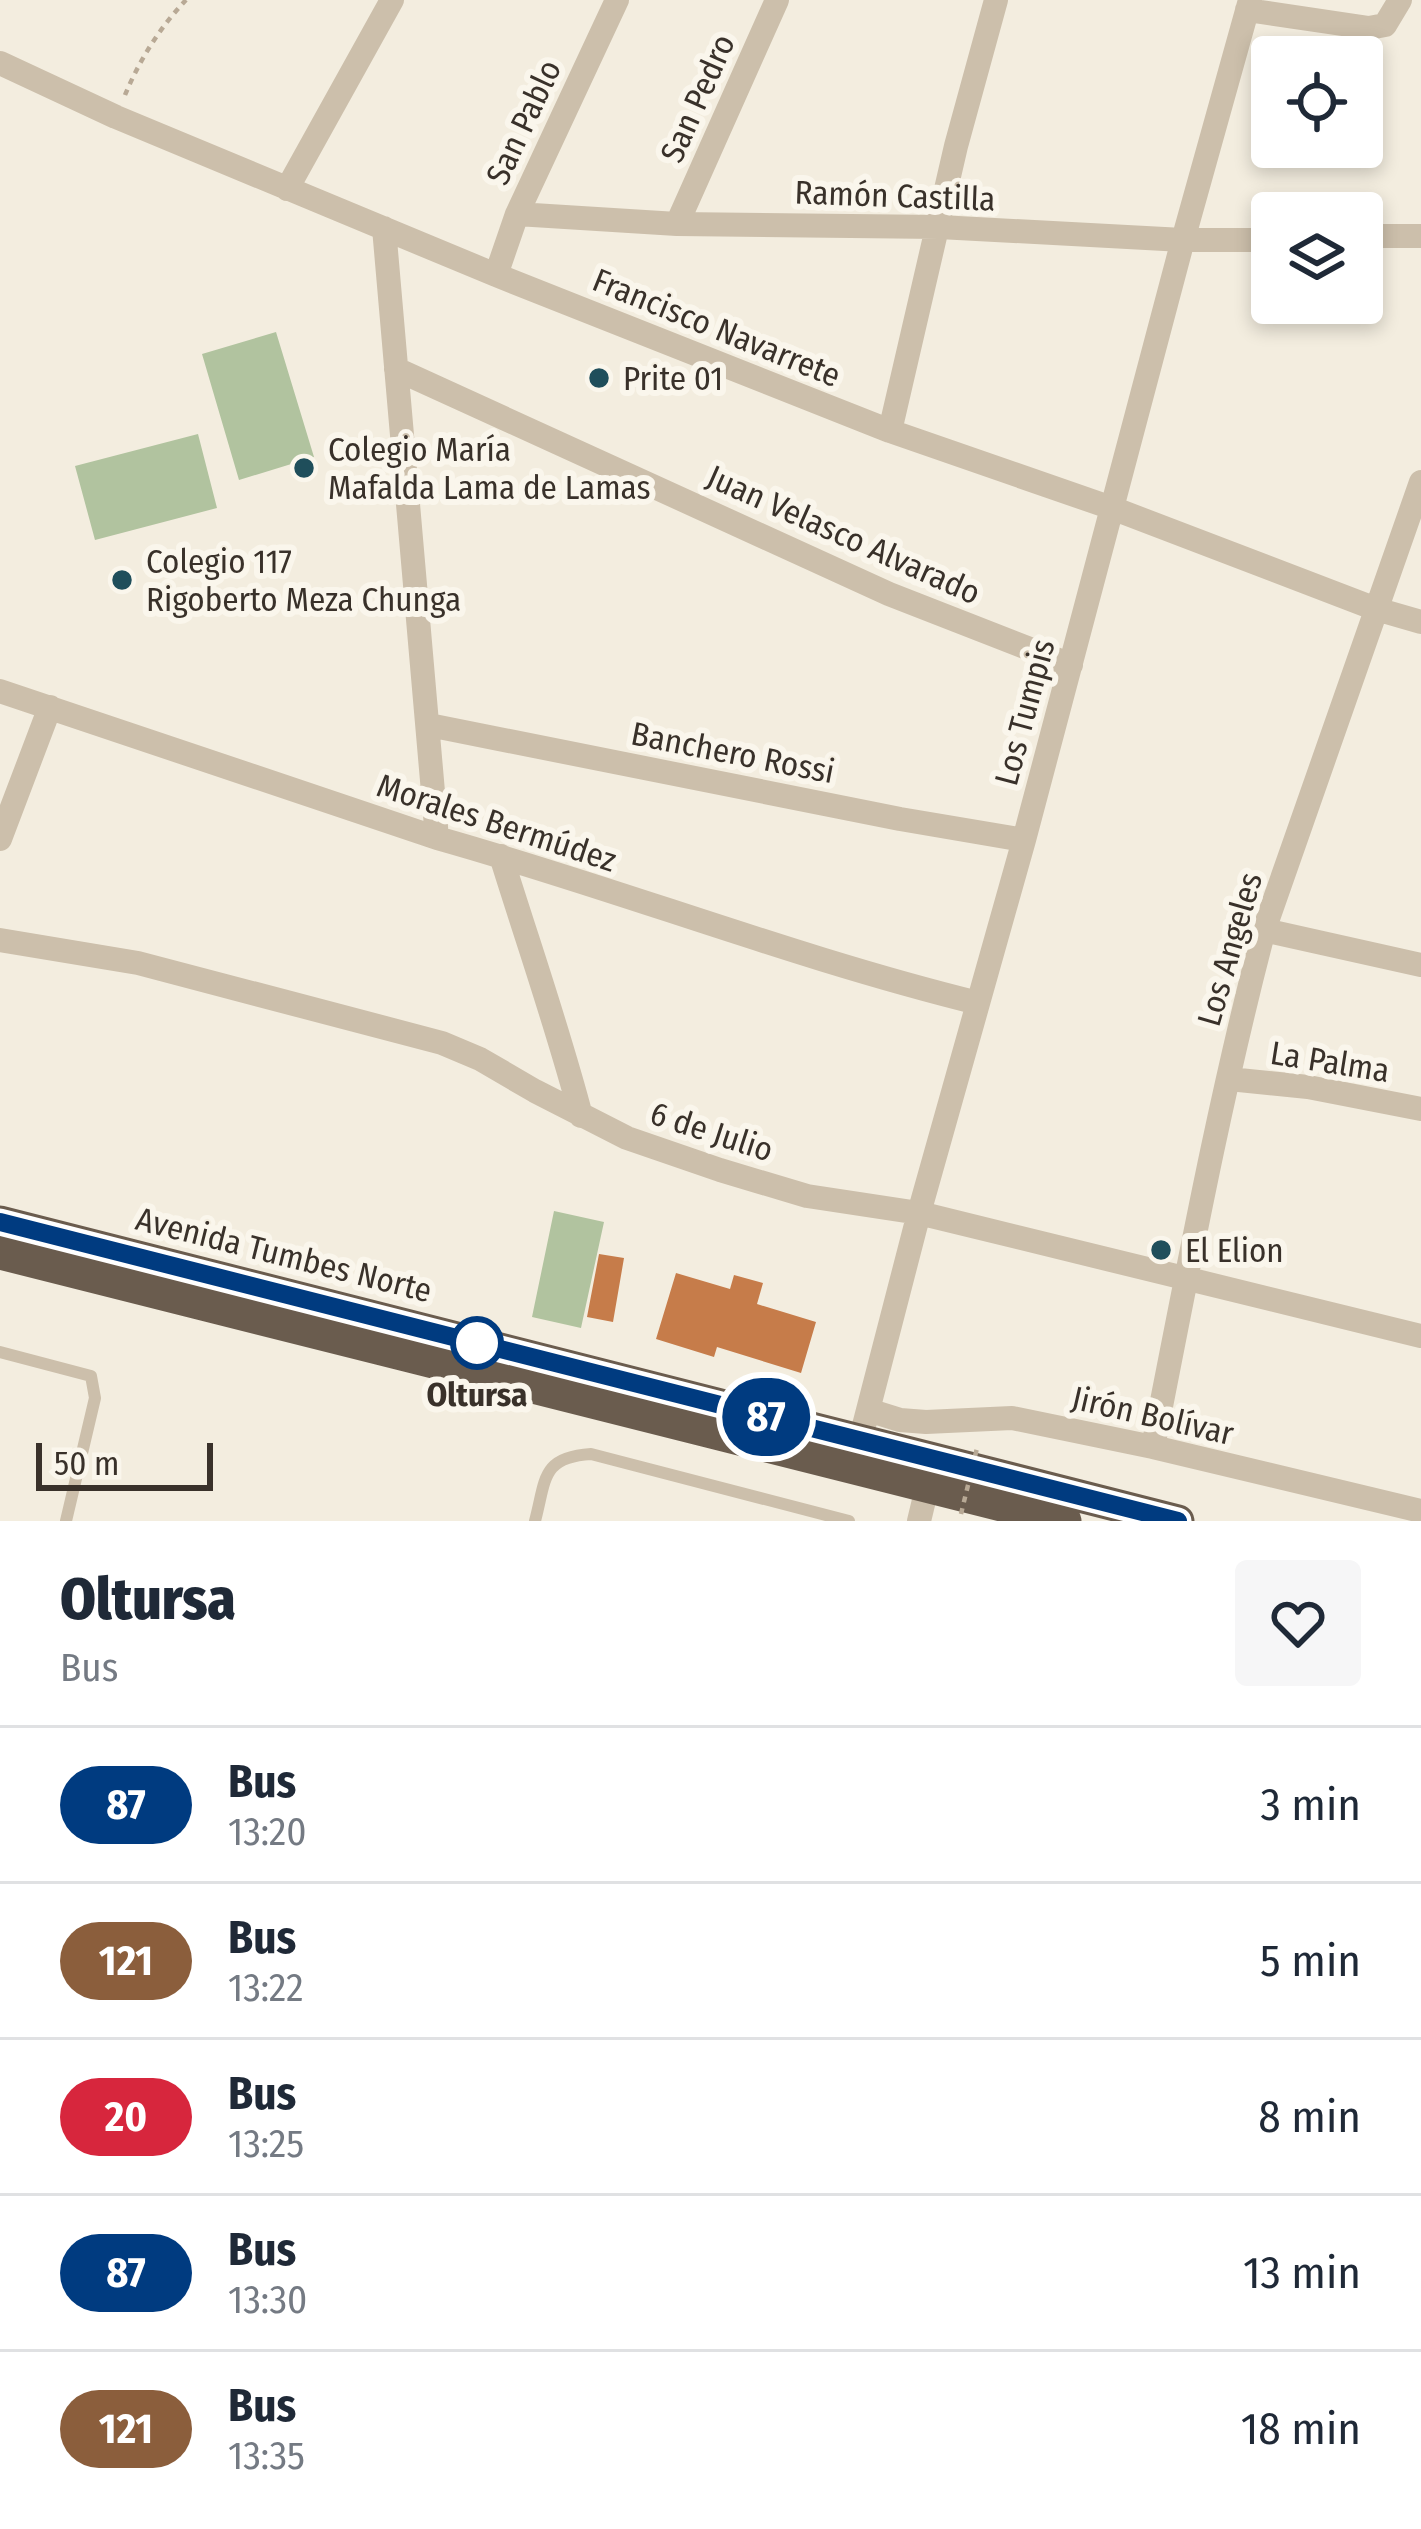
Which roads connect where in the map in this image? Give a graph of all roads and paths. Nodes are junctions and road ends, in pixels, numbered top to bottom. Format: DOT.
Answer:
graph roads {
  1 [pos="186,0"];
  2 [pos="392,0"];
  3 [pos="616,0"];
  4 [pos="777,0"];
  5 [pos="996,0"];
  6 [pos="1400,0"];
  7 [pos="1249,5"];
  8 [pos="0,63"];
  9 [pos="116,117"];
  10 [pos="287,189"];
  11 [pos="517,214"];
  12 [pos="677,224"];
  13 [pos="938,227"];
  14 [pos="384,228"];
  15 [pos="1383,236"];
  16 [pos="1421,236"];
  17 [pos="1183,240"];
  18 [pos="1251,240"];
  19 [pos="496,275"];
  20 [pos="396,369"];
  21 [pos="890,431"];
  22 [pos="1421,482"];
  23 [pos="1112,508"];
  24 [pos="1376,609"];
  25 [pos="1421,622"];
  26 [pos="1071,665"];
  27 [pos="0,691"];
  28 [pos="50,707"];
  29 [pos="429,725"];
  30 [pos="437,838"];
  31 [pos="0,839"];
  32 [pos="1024,840"];
  33 [pos="501,856"];
  34 [pos="1264,931"];
  35 [pos="0,940"];
  36 [pos="1421,965"];
  37 [pos="978,1003"];
  38 [pos="1229,1079"];
  39 [pos="1421,1109"];
  40 [pos="581,1116"];
  41 [pos="919,1213"];
  42 [pos="0,1222"];
  43 [pos="0,1253"];
  44 [pos="1186,1280"];
  45 [pos="1421,1336"];
  46 [pos="0,1352"];
  47 [pos="864,1425"];
  48 [pos="978,1444"];
  49 [pos="1153,1448"];
  50 [pos="930,1473"];
  51 [pos="1421,1510"];
  52 [pos="961,1514"];
  53 [pos="67,1521"];
  54 [pos="535,1521"];
  55 [pos="849,1521"];
  56 [pos="919,1521"];
  57 [pos="1065,1521"];
  58 [pos="1178,1521"];
  1 -- 9 [label="path"];
  2 -- 10 [label="street"];
  3 -- 11 [label="street, San Pablo"];
  4 -- 12 [label="street, San Pedro"];
  5 -- 13 [label="street"];
  6 -- 7 [label="street"];
  7 -- 17 [label="street, Los Tumpis"];
  8 -- 9 [label="street, Francisco Navarrete"];
  9 -- 10 [label="street, Francisco Navarrete"];
  10 -- 14 [label="street, Francisco Navarrete"];
  11 -- 12 [label="street, Ramón Castilla"];
  11 -- 19 [label="street, San Pablo"];
  12 -- 13 [label="street, Ramón Castilla"];
  13 -- 17 [label="street, Ramón Castilla"];
  13 -- 21 [label="street"];
  14 -- 19 [label="street, Francisco Navarrete"];
  14 -- 20 [label="street"];
  15 -- 16 [label="street"];
  17 -- 18 [label="street, Ramón Castilla"];
  17 -- 23 [label="street, Los Tumpis"];
  19 -- 21 [label="street, Francisco Navarrete"];
  20 -- 26 [label="street, Juan Velasco Alvarado"];
  20 -- 29 [label="street"];
  21 -- 23 [label="street, Francisco Navarrete"];
  22 -- 24 [label="street, Los Angeles"];
  23 -- 24 [label="street, Francisco Navarrete"];
  23 -- 26 [label="street, Los Tumpis"];
  24 -- 25 [label="street, Francisco Navarrete"];
  24 -- 34 [label="street, Los Angeles"];
  26 -- 32 [label="street, Los Tumpis"];
  27 -- 28 [label="street, Morales Bermúdez"];
  28 -- 30 [label="street, Morales Bermúdez"];
  28 -- 31 [label="street"];
  29 -- 30 [label="street"];
  29 -- 32 [label="street, Banchero Rossi"];
  30 -- 33 [label="street, Morales Bermúdez"];
  32 -- 37 [label="street, Los Tumpis"];
  33 -- 37 [label="street, Morales Bermúdez"];
  33 -- 40 [label="street"];
  34 -- 36 [label="street"];
  34 -- 38 [label="street, Los Angeles"];
  35 -- 40 [label="street, 6 de Julio"];
  37 -- 41 [label="street, Los Tumpis"];
  38 -- 39 [label="street, La Palma"];
  38 -- 44 [label="street, Los Angeles"];
  40 -- 41 [label="street, 6 de Julio"];
  41 -- 44 [label="street, 6 de Julio"];
  41 -- 47 [label="street, Los Tumpis"];
  42 -- 47 [label="highway, Avenida Tumbes Norte"];
  43 -- 50 [label="highway, Avenida Tumbes Norte"];
  44 -- 45 [label="street, 6 de Julio"];
  44 -- 49 [label="street, Los Angeles"];
  46 -- 53 [label="lane"];
  47 -- 49 [label="street, Jirón Bolívar"];
  47 -- 50 [label="highway, Avenida Tumbes Norte"];
  48 -- 52 [label="path, bridge"];
  49 -- 51 [label="street, Jirón Bolívar"];
  50 -- 56 [label="street"];
  50 -- 57 [label="highway, Avenida Tumbes Norte"];
  50 -- 58 [label="highway, Avenida Tumbes Norte"];
  54 -- 55 [label="lane"];
}
